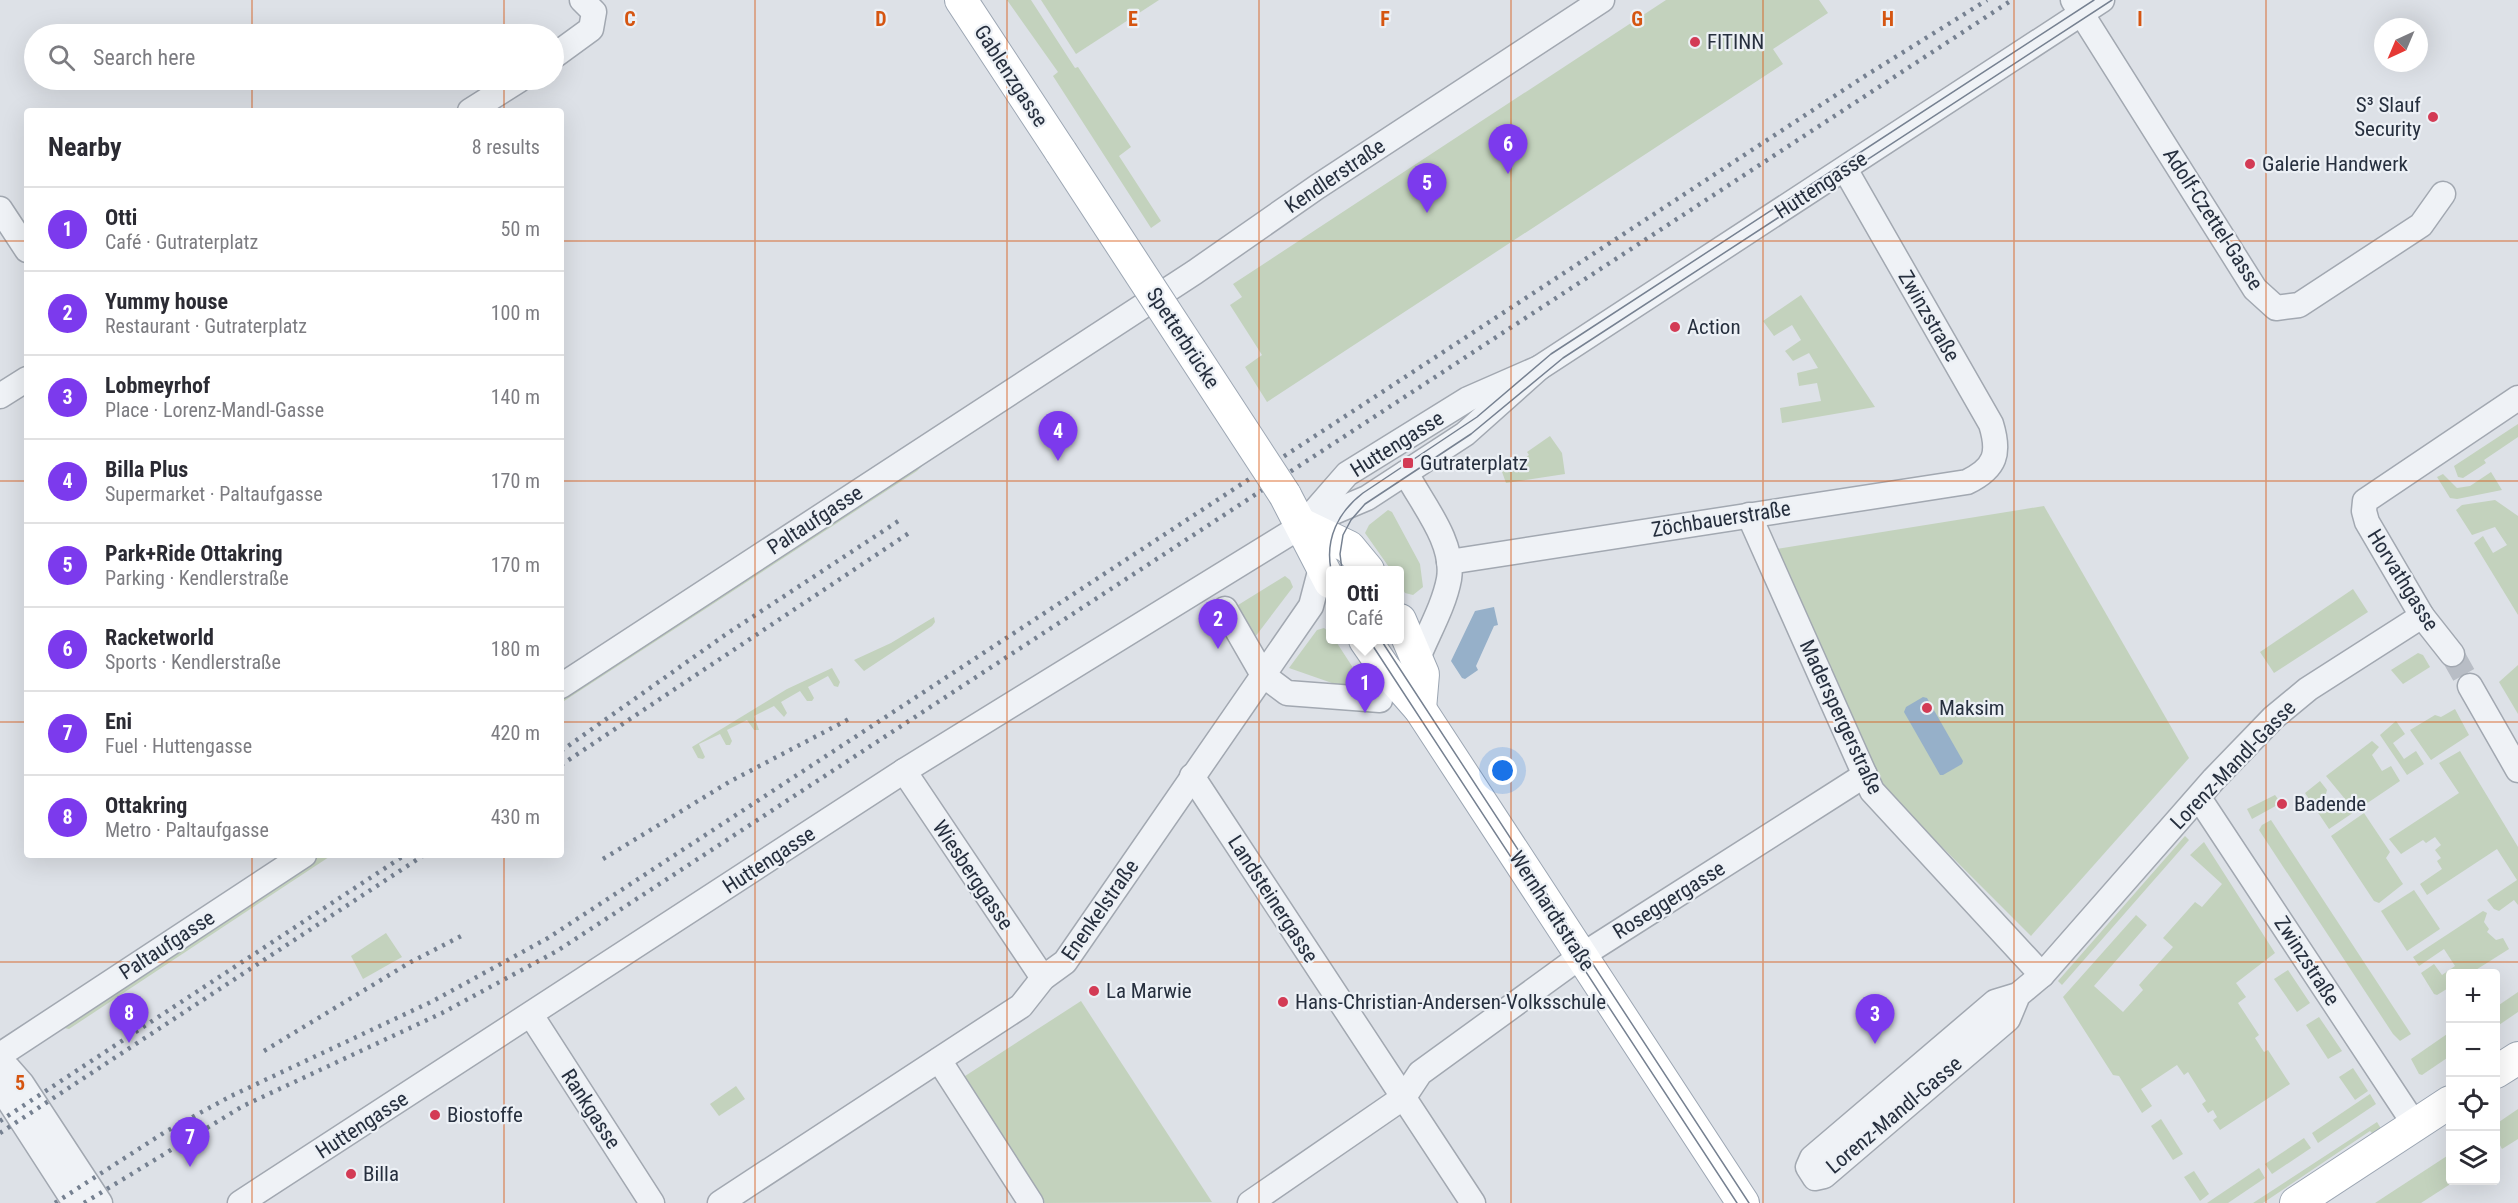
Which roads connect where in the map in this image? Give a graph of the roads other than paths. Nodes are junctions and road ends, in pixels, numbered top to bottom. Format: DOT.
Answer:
graph roads {
  1 [pos="961,0"];
  2 [pos="1602,0"];
  3 [pos="2102,0"];
  4 [pos="585,2"];
  5 [pos="2077,7"];
  6 [pos="564,49"];
  7 [pos="503,90"];
  8 [pos="475,108"];
  9 [pos="1061,152"];
  10 [pos="1845,169"];
  11 [pos="2443,194"];
  12 [pos="0,209"];
  13 [pos="24,245"];
  14 [pos="1068,354"];
  15 [pos="1539,369"];
  16 [pos="24,381"];
  17 [pos="0,396"];
  18 [pos="2518,398"];
  19 [pos="1990,467"];
  20 [pos="1406,473"];
  21 [pos="1749,514"];
  22 [pos="1303,525"];
  23 [pos="1449,562"];
  24 [pos="1365,566"];
  25 [pos="1326,573"];
  26 [pos="1225,609"];
  27 [pos="2422,616"];
  28 [pos="1404,628"];
  29 [pos="1368,644"];
  30 [pos="2452,654"];
  31 [pos="1418,658"];
  32 [pos="1263,675"];
  33 [pos="564,684"];
  34 [pos="2470,686"];
  35 [pos="1380,700"];
  36 [pos="1420,709"];
  37 [pos="2518,770"];
  38 [pos="904,771"];
  39 [pos="1865,775"];
  40 [pos="1192,776"];
  41 [pos="2199,798"];
  42 [pos="299,858"];
  43 [pos="1581,956"];
  44 [pos="2042,975"];
  45 [pos="1043,978"];
  46 [pos="2018,995"];
  47 [pos="531,1015"];
  48 [pos="0,1055"];
  49 [pos="2518,1058"];
  50 [pos="939,1060"];
  51 [pos="0,1064"];
  52 [pos="2500,1069"];
  53 [pos="0,1087"];
  54 [pos="1404,1097"];
  55 [pos="2446,1105"];
  56 [pos="2415,1125"];
  57 [pos="75,1203"];
  58 [pos="100,1203"];
  59 [pos="240,1203"];
  60 [pos="652,1203"];
  61 [pos="720,1203"];
  62 [pos="1030,1203"];
  63 [pos="1250,1203"];
  64 [pos="1473,1203"];
  65 [pos="1743,1203"];
  66 [pos="2296,1203"];
  1 -- 9 [label="main road, Gablenzgasse"];
  2 -- 14 [label="street, Kendlerstraße"];
  3 -- 5 [label="street, Huttengasse"];
  4 -- 6 [label="street"];
  5 -- 10 [label="street, Huttengasse"];
  5 -- 11 [label="street, Adolf-Czettel-Gasse"];
  7 -- 8 [label="street"];
  9 -- 22 [label="main road, Spetterbrücke, bridge"];
  10 -- 15 [label="street, Huttengasse"];
  10 -- 19 [label="street, Zwinzstraße"];
  12 -- 13 [label="street"];
  14 -- 33 [label="street, Paltaufgasse"];
  15 -- 20 [label="street, Huttengasse"];
  15 -- 22 [label="street, Huttengasse"];
  16 -- 17 [label="street"];
  18 -- 27 [label="street, Horvathgasse"];
  19 -- 21 [label="street, Zöchbauerstraße"];
  20 -- 22 [label="street, Huttengasse"];
  20 -- 23 [label="street"];
  21 -- 23 [label="street, Zöchbauerstraße"];
  21 -- 39 [label="street, Maderspergerstraße"];
  22 -- 24 [label="main road"];
  22 -- 25 [label="main road"];
  22 -- 38 [label="street, Huttengasse"];
  23 -- 31 [label="street"];
  25 -- 32 [label="street, Enenkelstraße"];
  26 -- 32 [label="street"];
  27 -- 30 [label="street, Horvathgasse"];
  27 -- 41 [label="street, Lorenz-Mandl-Gasse"];
  28 -- 31 [label="main road"];
  29 -- 36 [label="main road, Wernhardtstraße"];
  31 -- 36 [label="main road"];
  32 -- 35 [label="street"];
  32 -- 40 [label="street, Enenkelstraße"];
  34 -- 37 [label="street"];
  36 -- 43 [label="main road, Wernhardtstraße"];
  38 -- 45 [label="street, Wiesberggasse"];
  38 -- 47 [label="street, Huttengasse"];
  39 -- 43 [label="street, Roseggergasse"];
  39 -- 44 [label="street, Maderspergerstraße"];
  40 -- 45 [label="street, Enenkelstraße"];
  40 -- 54 [label="street, Landsteinergasse"];
  41 -- 44 [label="street, Lorenz-Mandl-Gasse"];
  41 -- 56 [label="street, Zwinzstraße"];
  42 -- 48 [label="street, Paltaufgasse"];
  43 -- 54 [label="street, Roseggergasse"];
  43 -- 65 [label="main road, Wernhardtstraße"];
  44 -- 46 [label="street, Lorenz-Mandl-Gasse"];
  45 -- 50 [label="street, Enenkelstraße"];
  46 -- 46 [label="street, Lorenz-Mandl-Gasse"];
  47 -- 59 [label="street, Huttengasse"];
  47 -- 60 [label="street, Rankgasse"];
  49 -- 52 [label="main road"];
  50 -- 61 [label="street, Enenkelstraße"];
  50 -- 62 [label="street"];
  51 -- 58 [label="street"];
  53 -- 57 [label="street"];
  54 -- 63 [label="street, Roseggergasse"];
  54 -- 64 [label="street, Landsteinergasse"];
  55 -- 56 [label="main road"];
  56 -- 66 [label="main road"];
}
